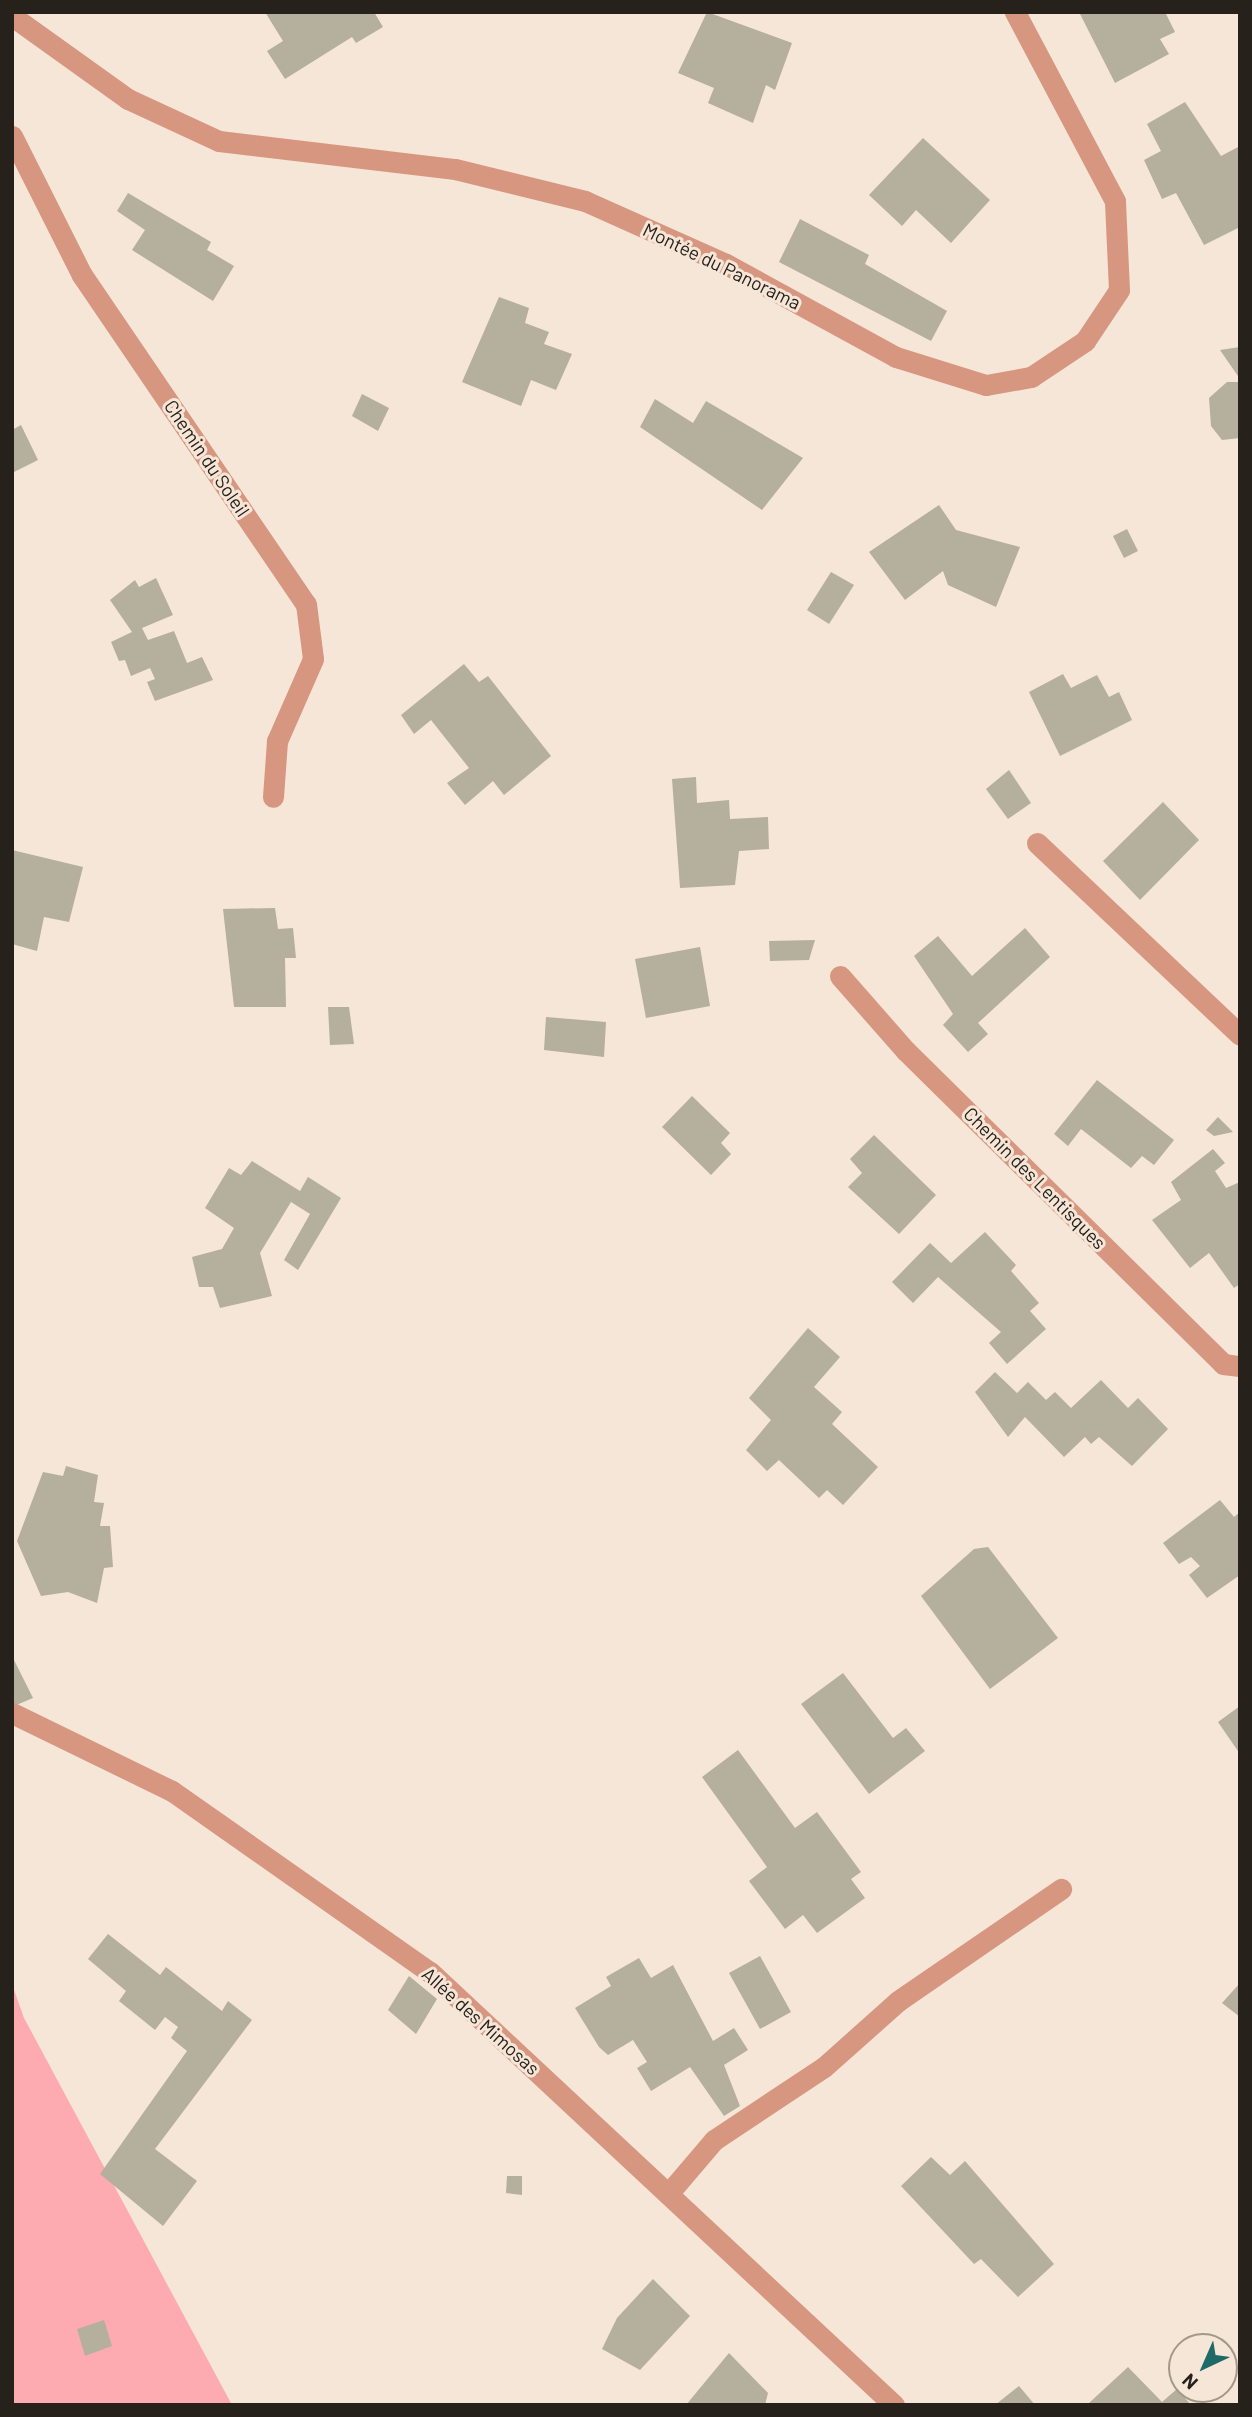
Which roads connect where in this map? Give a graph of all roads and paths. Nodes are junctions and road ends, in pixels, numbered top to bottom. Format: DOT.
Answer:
graph roads {
  1 [pos="1015,12"];
  2 [pos="12,16"];
  3 [pos="12,136"];
  4 [pos="273,797"];
  5 [pos="1037,843"];
  6 [pos="840,976"];
  7 [pos="1240,1035"];
  8 [pos="1240,1366"];
  9 [pos="12,1713"];
  10 [pos="1061,1889"];
  11 [pos="668,2194"];
  12 [pos="894,2405"];
  1 -- 2 [label="street, Montée du Panorama"];
  3 -- 4 [label="street, Chemin du Soleil"];
  5 -- 7 [label="street"];
  6 -- 8 [label="street, Chemin des Lentisques"];
  9 -- 11 [label="street, Allée des Mimosas"];
  10 -- 11 [label="street"];
  11 -- 12 [label="street, Allée des Mimosas"];
}
